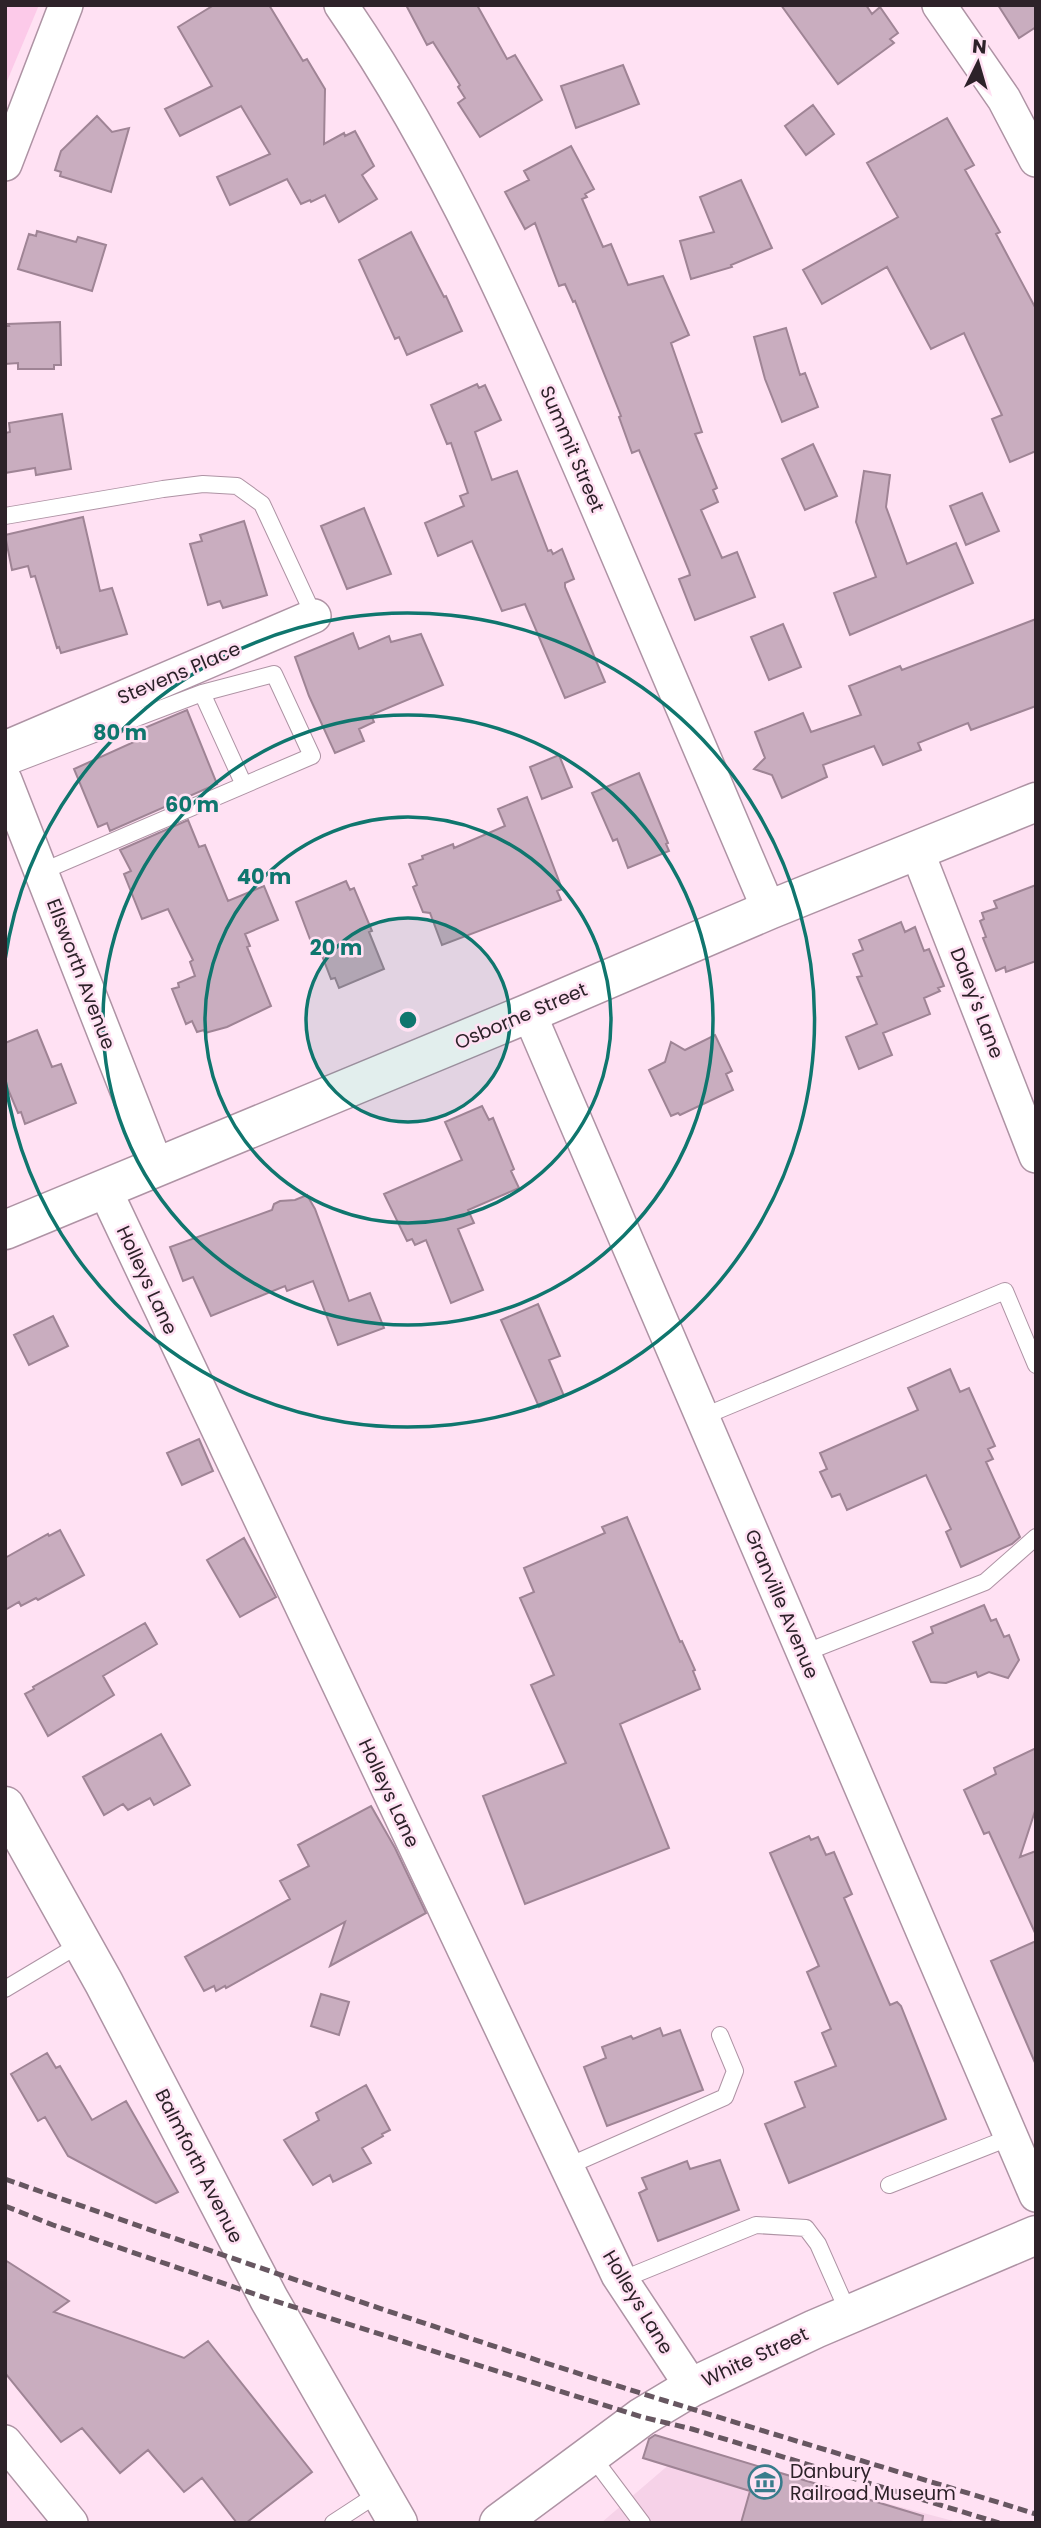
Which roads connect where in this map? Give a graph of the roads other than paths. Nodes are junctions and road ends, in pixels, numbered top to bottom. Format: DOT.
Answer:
graph roads {
  1 [pos="66,5"];
  2 [pos="341,5"];
  3 [pos="939,5"];
  4 [pos="1036,160"];
  5 [pos="5,163"];
  6 [pos="5,516"];
  7 [pos="314,616"];
  8 [pos="202,693"];
  9 [pos="5,748"];
  10 [pos="5,768"];
  11 [pos="5,780"];
  12 [pos="244,785"];
  13 [pos="1036,802"];
  14 [pos="917,850"];
  15 [pos="41,872"];
  16 [pos="769,910"];
  17 [pos="529,1013"];
  18 [pos="1036,1156"];
  19 [pos="157,1167"];
  20 [pos="103,1188"];
  21 [pos="5,1230"];
  22 [pos="1036,1365"];
  23 [pos="702,1417"];
  24 [pos="1036,1537"];
  25 [pos="804,1653"];
  26 [pos="5,1806"];
  27 [pos="82,1943"];
  28 [pos="5,1989"];
  29 [pos="720,2035"];
  30 [pos="1011,2137"];
  31 [pos="566,2166"];
  32 [pos="889,2185"];
  33 [pos="1036,2195"];
  34 [pos="1036,2235"];
  35 [pos="621,2280"];
  36 [pos="849,2314"];
  37 [pos="692,2387"];
  38 [pos="5,2442"];
  39 [pos="591,2455"];
  40 [pos="389,2508"];
  41 [pos="66,2521"];
  42 [pos="333,2523"];
  43 [pos="499,2523"];
  44 [pos="642,2523"];
  1 -- 5 [label="street"];
  2 -- 16 [label="street, Summit Street"];
  3 -- 4 [label="street"];
  6 -- 7 [label="lane"];
  7 -- 9 [label="street, Stevens Place"];
  8 -- 10 [label="lane"];
  8 -- 12 [label="lane"];
  8 -- 12 [label="lane"];
  11 -- 15 [label="street, Ellsworth Avenue"];
  12 -- 15 [label="lane"];
  13 -- 14 [label="main road, Osborne Street"];
  14 -- 16 [label="main road, Osborne Street"];
  14 -- 18 [label="street, Daley's Lane"];
  15 -- 19 [label="street, Ellsworth Avenue"];
  16 -- 17 [label="main road, Osborne Street"];
  17 -- 19 [label="main road, Osborne Street"];
  17 -- 23 [label="street, Granville Avenue"];
  19 -- 20 [label="main road, Osborne Street"];
  20 -- 21 [label="main road, Osborne Street"];
  20 -- 31 [label="street, Holleys Lane"];
  22 -- 23 [label="lane"];
  23 -- 25 [label="street, Granville Avenue"];
  24 -- 25 [label="lane"];
  25 -- 30 [label="street, Granville Avenue"];
  26 -- 27 [label="main road, Balmforth Avenue"];
  27 -- 28 [label="lane"];
  27 -- 40 [label="main road, Balmforth Avenue"];
  29 -- 31 [label="lane"];
  30 -- 32 [label="lane"];
  30 -- 33 [label="street, Granville Avenue"];
  31 -- 35 [label="street, Holleys Lane"];
  34 -- 36 [label="main road, White Street"];
  35 -- 36 [label="lane"];
  35 -- 37 [label="street, Holleys Lane"];
  36 -- 37 [label="main road, White Street"];
  37 -- 39 [label="main road, White Street"];
  38 -- 41 [label="street"];
  39 -- 43 [label="main road, White Street"];
  39 -- 44 [label="lane"];
  40 -- 42 [label="lane"];
}
